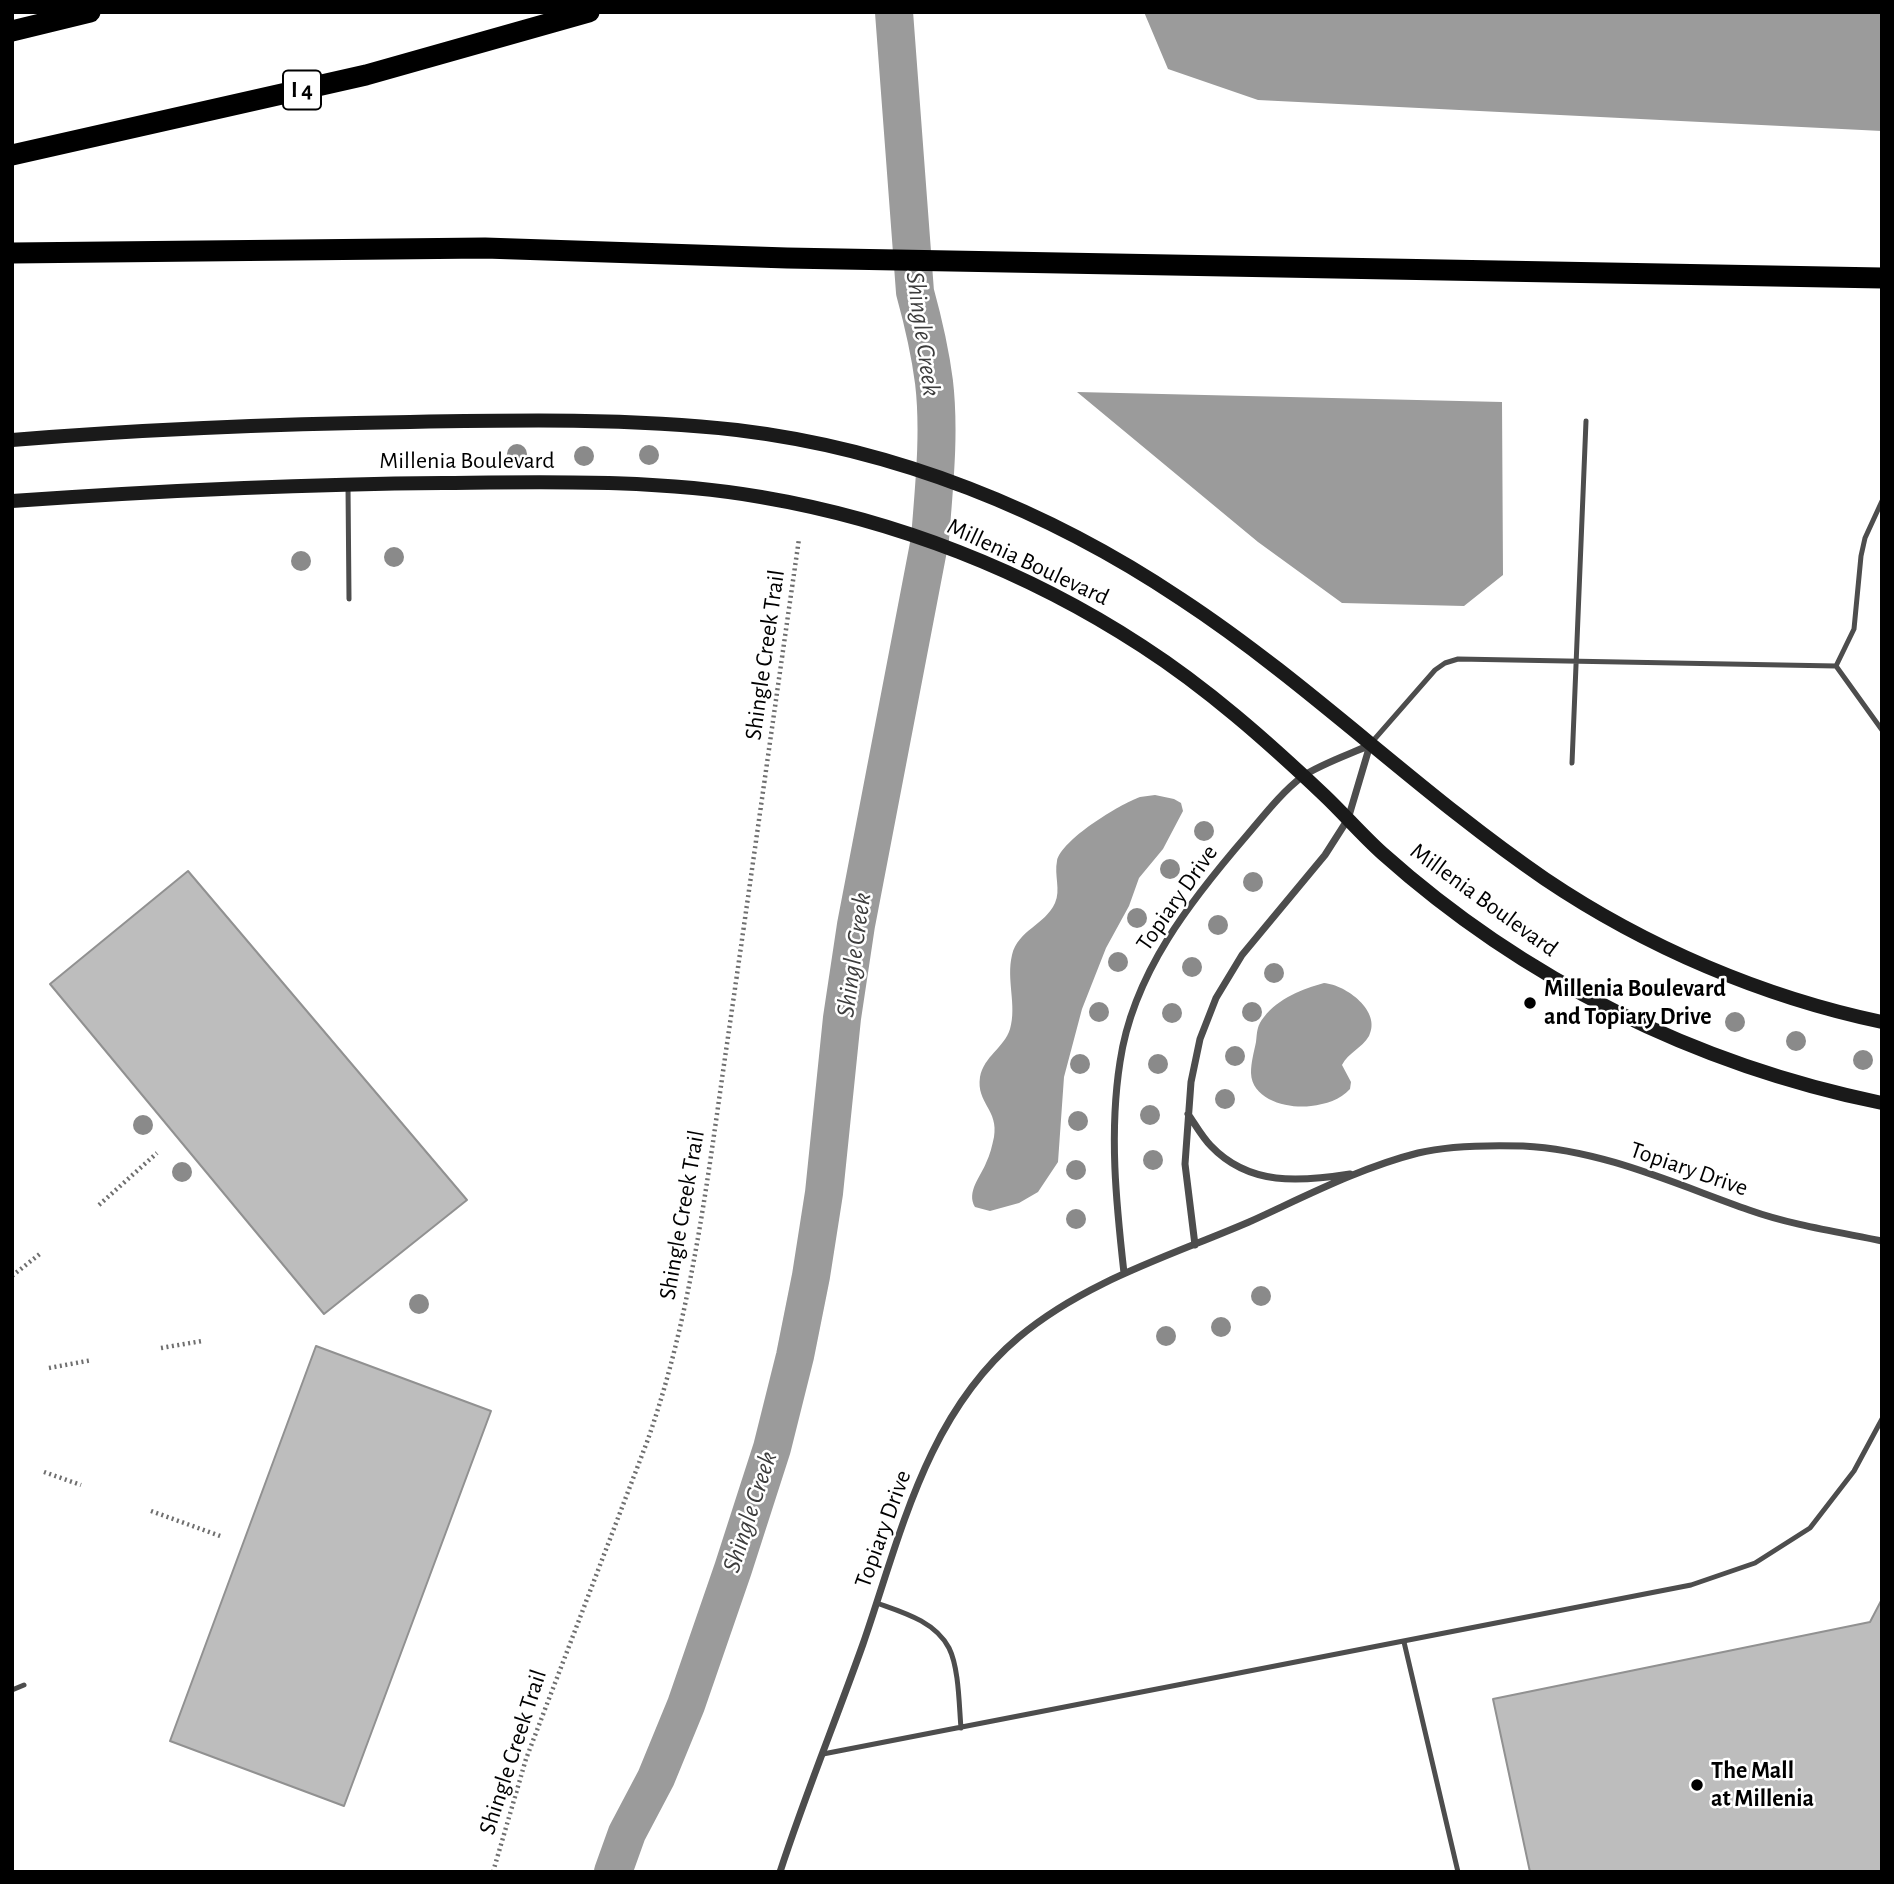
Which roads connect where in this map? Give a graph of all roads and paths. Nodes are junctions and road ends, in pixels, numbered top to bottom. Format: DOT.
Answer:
graph roads {
  1 [pos="90,12"];
  2 [pos="589,12"];
  3 [pos="12,31"];
  4 [pos="12,156"];
  5 [pos="12,253"];
  6 [pos="1882,278"];
  7 [pos="1586,421"];
  8 [pos="12,440"];
  9 [pos="348,484"];
  10 [pos="12,501"];
  11 [pos="1882,501"];
  12 [pos="799,539"];
  13 [pos="349,598"];
  14 [pos="1577,661"];
  15 [pos="1836,666"];
  16 [pos="1882,730"];
  17 [pos="1370,745"];
  18 [pos="1572,763"];
  19 [pos="1303,776"];
  20 [pos="1348,820"];
  21 [pos="1882,1022"];
  22 [pos="1882,1103"];
  23 [pos="1188,1114"];
  24 [pos="157,1153"];
  25 [pos="1360,1172"];
  26 [pos="99,1205"];
  27 [pos="1882,1241"];
  28 [pos="1195,1245"];
  29 [pos="41,1253"];
  30 [pos="1124,1273"];
  31 [pos="12,1276"];
  32 [pos="202,1341"];
  33 [pos="162,1348"];
  34 [pos="92,1360"];
  35 [pos="49,1368"];
  36 [pos="1882,1419"];
  37 [pos="44,1472"];
  38 [pos="81,1485"];
  39 [pos="151,1511"];
  40 [pos="223,1537"];
  41 [pos="877,1602"];
  42 [pos="1404,1642"];
  43 [pos="24,1685"];
  44 [pos="12,1690"];
  45 [pos="961,1728"];
  46 [pos="823,1754"];
  47 [pos="493,1872"];
  48 [pos="780,1872"];
  49 [pos="1458,1872"];
  1 -- 3 [label="highway"];
  2 -- 4 [label="highway, I 4"];
  5 -- 6 [label="highway"];
  7 -- 14 [label="lane"];
  8 -- 17 [label="street, Millenia Boulevard"];
  9 -- 10 [label="street, Millenia Boulevard"];
  9 -- 13 [label="lane"];
  9 -- 19 [label="street, Millenia Boulevard"];
  11 -- 15 [label="lane"];
  12 -- 47 [label="path, Shingle Creek Trail"];
  14 -- 15 [label="lane"];
  14 -- 17 [label="lane"];
  14 -- 18 [label="lane"];
  15 -- 16 [label="lane"];
  17 -- 19 [label="street"];
  17 -- 20 [label="street"];
  17 -- 21 [label="street, Millenia Boulevard"];
  19 -- 20 [label="street, Millenia Boulevard"];
  19 -- 30 [label="street, Topiary Drive"];
  20 -- 22 [label="street, Millenia Boulevard"];
  20 -- 23 [label="street"];
  23 -- 25 [label="street, Topiary Drive"];
  23 -- 28 [label="street"];
  24 -- 26 [label="path"];
  25 -- 27 [label="street, Topiary Drive"];
  25 -- 28 [label="street, Topiary Drive"];
  28 -- 30 [label="street, Topiary Drive"];
  29 -- 31 [label="path"];
  30 -- 41 [label="street, Topiary Drive"];
  32 -- 33 [label="path"];
  34 -- 35 [label="path"];
  36 -- 42 [label="lane"];
  37 -- 38 [label="path"];
  39 -- 40 [label="path"];
  41 -- 45 [label="lane"];
  41 -- 46 [label="street, Topiary Drive"];
  42 -- 45 [label="lane"];
  42 -- 49 [label="lane"];
  43 -- 44 [label="lane"];
  45 -- 46 [label="lane"];
  46 -- 48 [label="street, Topiary Drive"];
}
